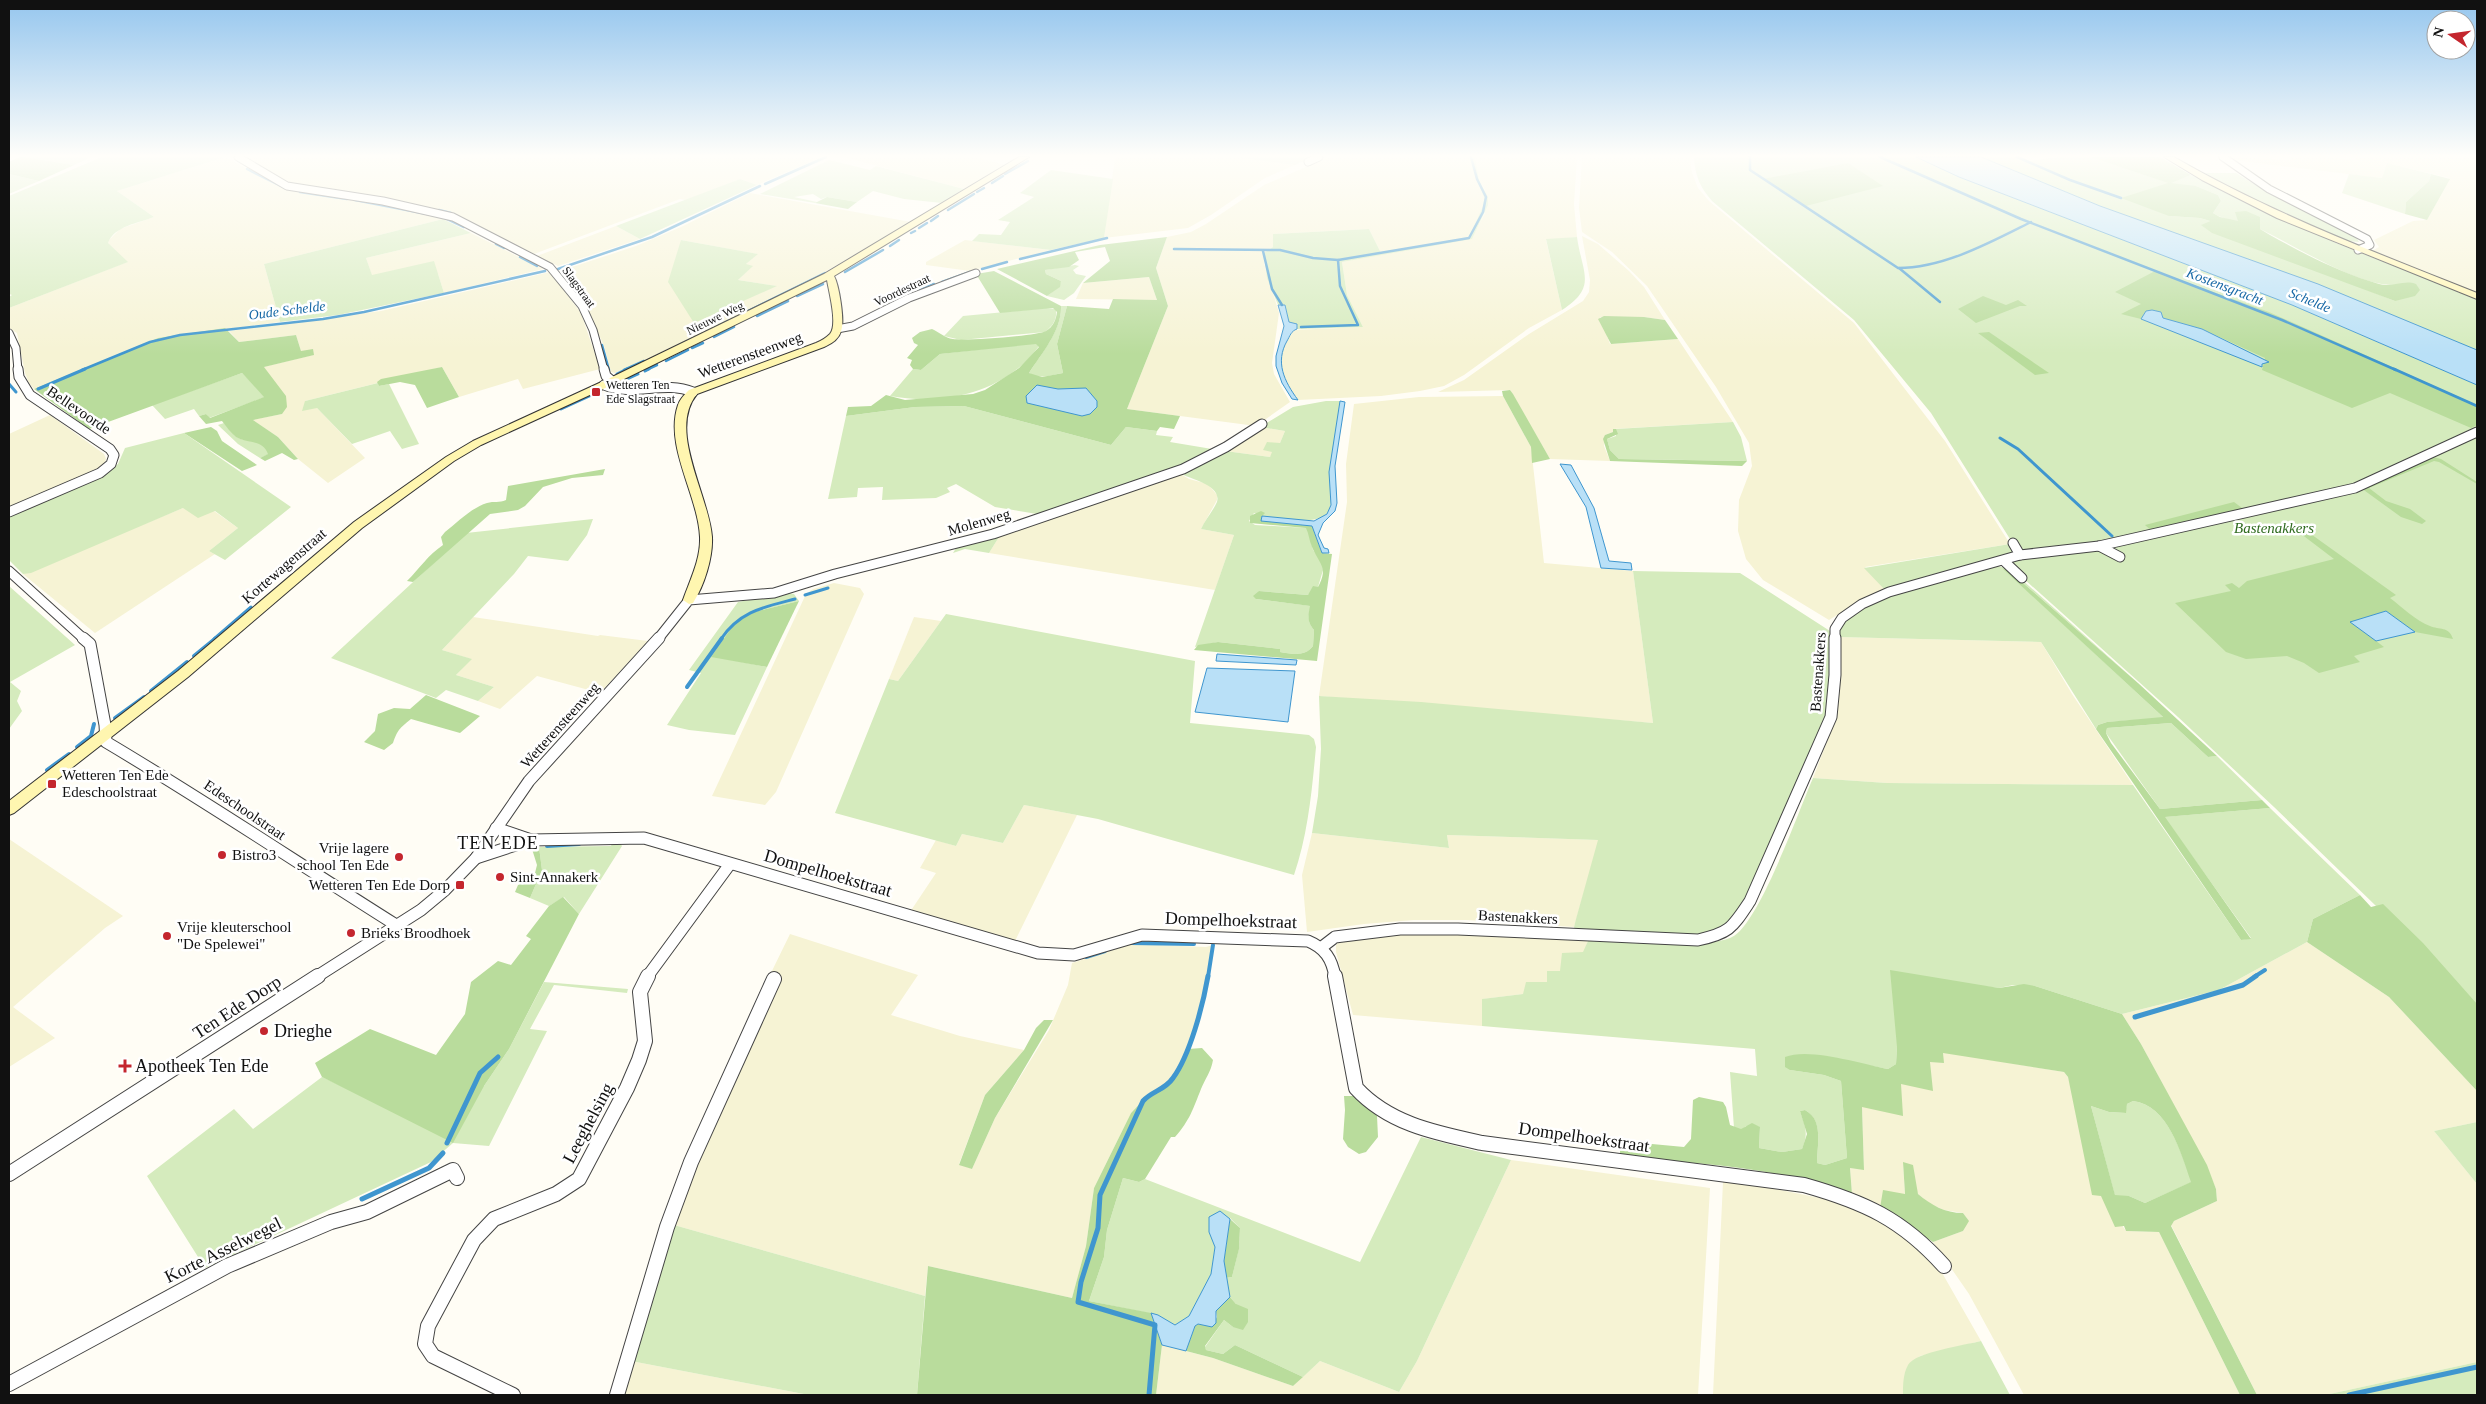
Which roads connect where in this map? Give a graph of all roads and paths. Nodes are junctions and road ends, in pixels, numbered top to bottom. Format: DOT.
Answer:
graph roads {
  1 [pos="464,223"];
  2 [pos="916,223"];
  3 [pos="2297,223"];
  4 [pos="2335,223"];
  5 [pos="2358,250"];
  6 [pos="976,273"];
  7 [pos="827,276"];
  8 [pos="2477,296"];
  9 [pos="838,329"];
  10 [pos="9,333"];
  11 [pos="608,383"];
  12 [pos="694,392"];
  13 [pos="1262,424"];
  14 [pos="2477,432"];
  15 [pos="9,512"];
  16 [pos="2013,543"];
  17 [pos="2099,546"];
  18 [pos="2020,555"];
  19 [pos="2120,557"];
  20 [pos="2004,561"];
  21 [pos="9,571"];
  22 [pos="2022,578"];
  23 [pos="689,600"];
  24 [pos="106,735"];
  25 [pos="9,809"];
  26 [pos="496,828"];
  27 [pos="531,840"];
  28 [pos="476,858"];
  29 [pos="730,864"];
  30 [pos="396,925"];
  31 [pos="1322,947"];
  32 [pos="774,979"];
  33 [pos="9,1174"];
  34 [pos="457,1178"];
  35 [pos="1944,1266"];
  36 [pos="9,1384"];
  37 [pos="513,1395"];
  38 [pos="616,1395"];
  1 -- 11 [label="street, Slagstraat"];
  2 -- 7 [label="street"];
  3 -- 5 [label="street"];
  4 -- 5 [label="street"];
  5 -- 8 [label="street"];
  6 -- 9 [label="street, Voordestraat"];
  7 -- 9 [label="street"];
  7 -- 11 [label="street, Nieuwe Weg"];
  9 -- 12 [label="street, Wetterensteenweg"];
  10 -- 15 [label="street, Bellevoorde"];
  11 -- 12 [label="street"];
  11 -- 24 [label="street, Kortewagenstraat"];
  12 -- 23 [label="street, Wetterensteenweg"];
  13 -- 23 [label="street, Molenweg"];
  14 -- 17 [label="street, Bastenakkers"];
  16 -- 18 [label="street"];
  17 -- 18 [label="street, Bastenakkers"];
  17 -- 19 [label="street"];
  18 -- 20 [label="street, Bastenakkers"];
  20 -- 22 [label="street"];
  20 -- 31 [label="street, Bastenakkers"];
  21 -- 24 [label="street"];
  23 -- 26 [label="street, Wetterensteenweg"];
  24 -- 25 [label="street, Kortewagenstraat"];
  24 -- 30 [label="street, Edeschoolstraat"];
  26 -- 27 [label="street, Dompelhoekstraat"];
  26 -- 28 [label="street, Wetterensteenweg"];
  27 -- 28 [label="street, Dompelhoekstraat"];
  27 -- 29 [label="street, Dompelhoekstraat"];
  28 -- 30 [label="street, Ten Ede Dorp"];
  29 -- 31 [label="street, Dompelhoekstraat"];
  29 -- 37 [label="street, Leeghelsing"];
  30 -- 33 [label="street, Ten Ede Dorp"];
  31 -- 35 [label="street, Dompelhoekstraat"];
  32 -- 38 [label="street"];
  34 -- 36 [label="street, Korte Asselwegel"];
}
